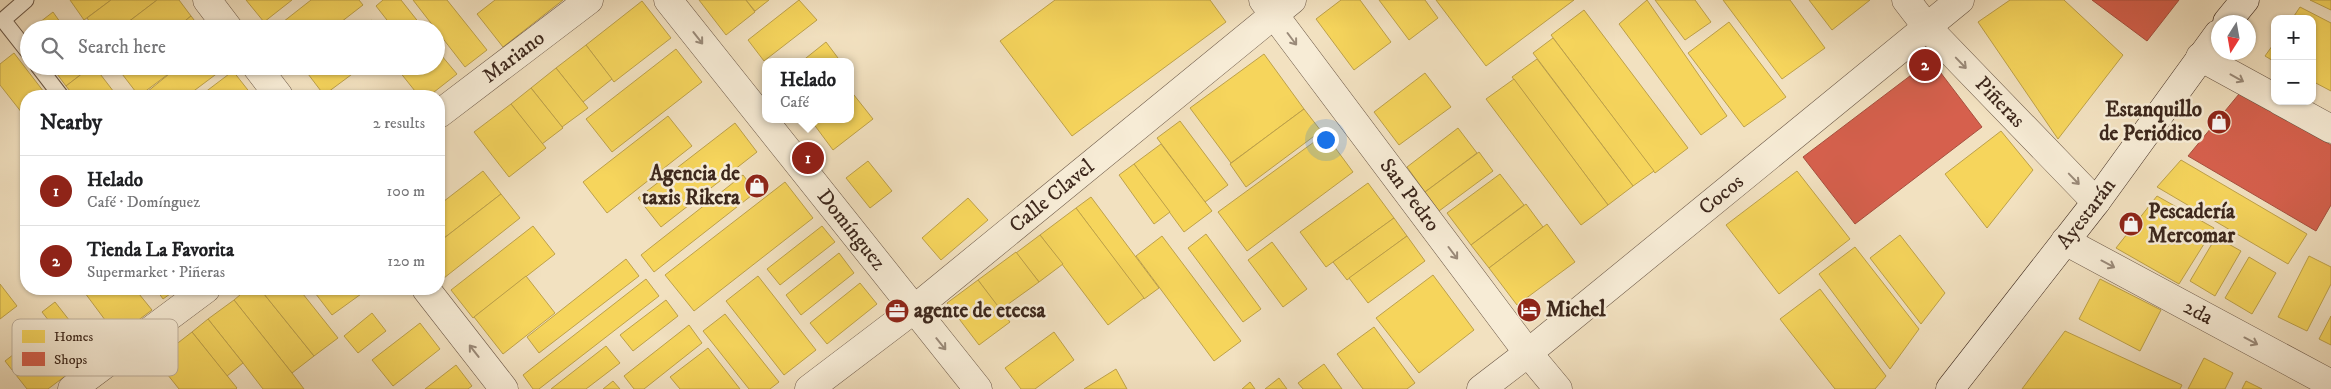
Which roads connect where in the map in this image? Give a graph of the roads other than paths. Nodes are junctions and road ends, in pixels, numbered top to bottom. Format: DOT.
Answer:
graph roads {
  1 [pos="26,0"];
  2 [pos="207,0"];
  3 [pos="589,0"];
  4 [pos="668,0"];
  5 [pos="1906,0"];
  6 [pos="1960,0"];
  7 [pos="2245,0"];
  8 [pos="1276,5"];
  9 [pos="2233,15"];
  10 [pos="221,20"];
  11 [pos="1926,26"];
  12 [pos="20,42"];
  13 [pos="2211,43"];
  14 [pos="2200,57"];
  15 [pos="45,75"];
  16 [pos="263,75"];
  17 [pos="56,90"];
  18 [pos="274,90"];
  19 [pos="2271,96"];
  20 [pos="2287,105"];
  21 [pos="445,109"];
  22 [pos="762,119"];
  23 [pos="765,123"];
  24 [pos="2331,129"];
  25 [pos="2096,202"];
  26 [pos="2065,241"];
  27 [pos="198,295"];
  28 [pos="431,295"];
  29 [pos="913,310"];
  30 [pos="166,319"];
  31 [pos="1528,353"];
  32 [pos="89,376"];
  33 [pos="2331,384"];
  34 [pos="72,389"];
  35 [pos="504,389"];
  36 [pos="809,389"];
  37 [pos="978,389"];
  38 [pos="1481,389"];
  39 [pos="1558,389"];
  40 [pos="1950,389"];
  1 -- 12 [label="lane"];
  2 -- 10 [label="street"];
  3 -- 21 [label="street, Mariano"];
  4 -- 22 [label="street, Domínguez, one-way"];
  5 -- 11 [label="street, Piñeras"];
  6 -- 11 [label="street, Cocos"];
  7 -- 9 [label="street"];
  8 -- 29 [label="street, Calle Clavel"];
  8 -- 31 [label="street, San Pedro, one-way"];
  11 -- 25 [label="street, Piñeras, one-way"];
  11 -- 31 [label="street, Cocos"];
  13 -- 14 [label="street, Ayestarán"];
  14 -- 19 [label="street, one-way"];
  14 -- 25 [label="street, Ayestarán"];
  15 -- 17 [label="lane"];
  16 -- 18 [label="street"];
  20 -- 24 [label="street"];
  23 -- 29 [label="street, Domínguez, one-way"];
  25 -- 26 [label="street, Ayestarán"];
  26 -- 33 [label="street, 2da, one-way"];
  26 -- 40 [label="street, Ayestarán"];
  27 -- 30 [label="street"];
  35 -- 28 [label="street, one-way"];
  29 -- 36 [label="street, Calle Clavel"];
  29 -- 37 [label="street, Domínguez, one-way"];
  31 -- 38 [label="street, Cocos"];
  31 -- 39 [label="street, San Pedro"];
  32 -- 34 [label="street"];
}
